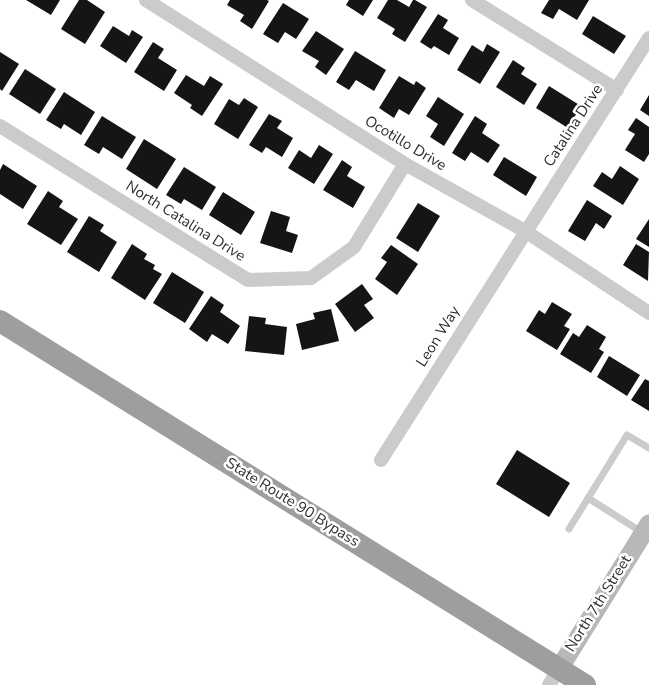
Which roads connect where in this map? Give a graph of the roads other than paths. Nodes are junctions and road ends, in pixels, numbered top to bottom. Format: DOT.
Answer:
graph roads {
  1 [pos="146,0"];
  2 [pos="472,0"];
  3 [pos="649,38"];
  4 [pos="617,90"];
  5 [pos="0,126"];
  6 [pos="405,164"];
  7 [pos="525,231"];
  8 [pos="649,313"];
  9 [pos="0,321"];
  10 [pos="649,448"];
  11 [pos="381,460"];
  12 [pos="588,498"];
  13 [pos="570,529"];
  14 [pos="646,529"];
  15 [pos="554,677"];
  16 [pos="584,685"];
  1 -- 6 [label="street, Ocotillo Drive"];
  2 -- 4 [label="street"];
  3 -- 4 [label="street, Catalina Drive"];
  4 -- 7 [label="street, Catalina Drive"];
  5 -- 6 [label="street, North Catalina Drive"];
  6 -- 7 [label="street, Ocotillo Drive"];
  7 -- 8 [label="street, Ocotillo Drive"];
  7 -- 11 [label="street, Leon Way"];
  9 -- 15 [label="highway, State Route 90 Bypass"];
  10 -- 12 [label="lane"];
  12 -- 13 [label="lane"];
  12 -- 14 [label="lane"];
  14 -- 15 [label="main road, North 7th Street"];
  15 -- 16 [label="highway, State Route 90 Bypass"];
}
